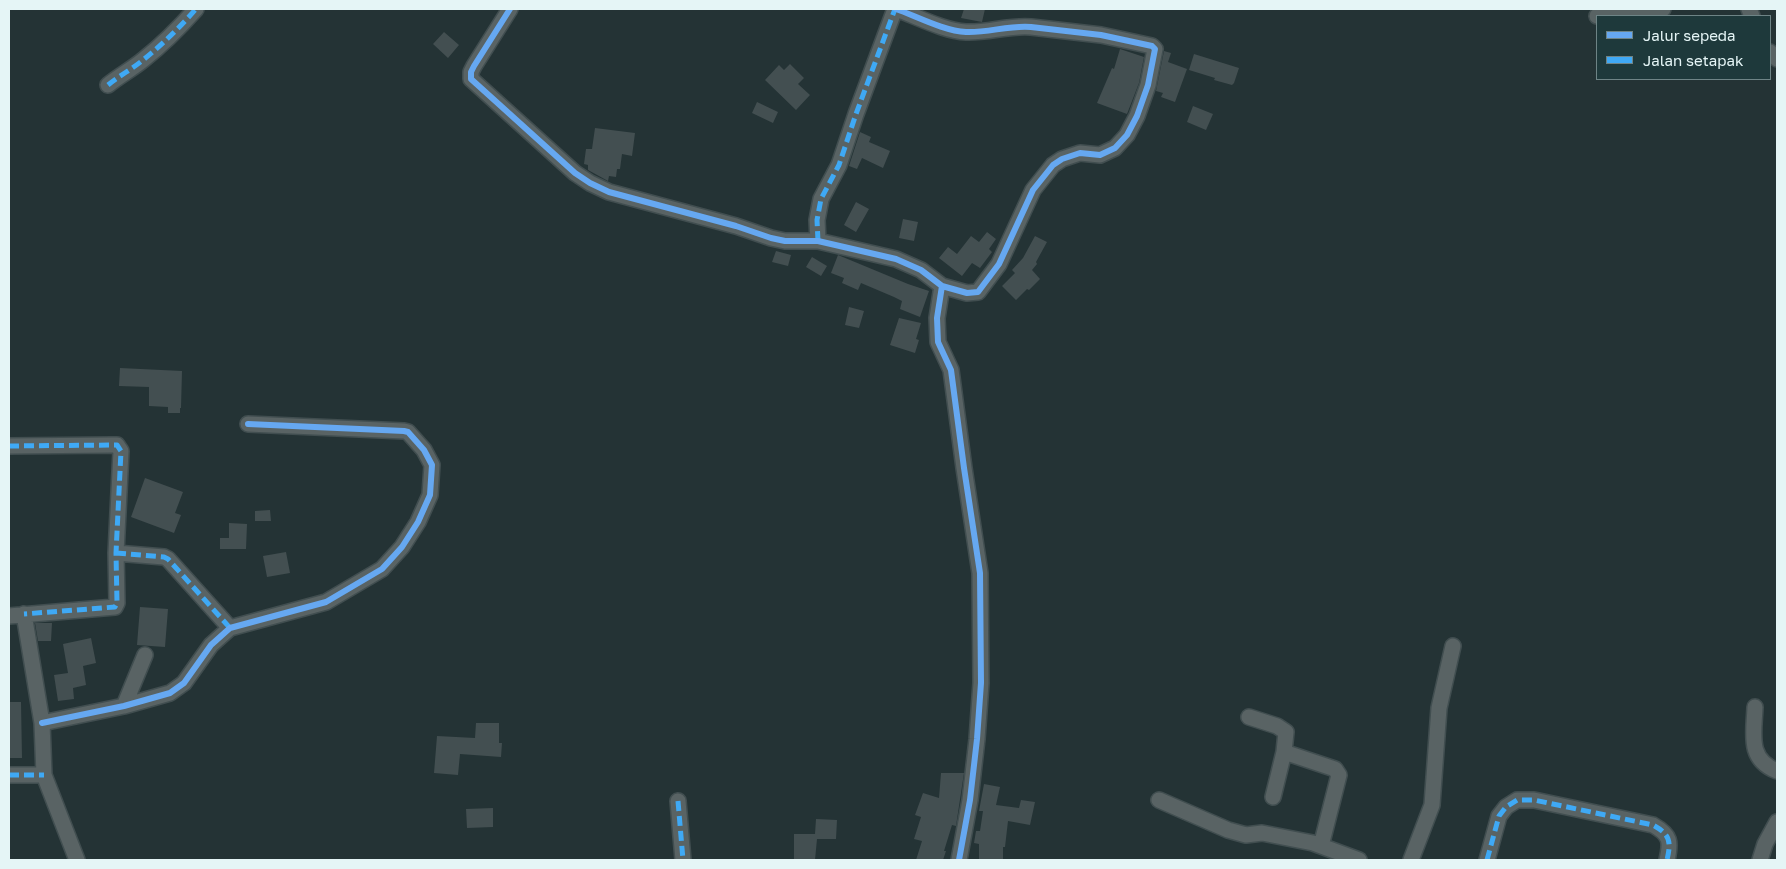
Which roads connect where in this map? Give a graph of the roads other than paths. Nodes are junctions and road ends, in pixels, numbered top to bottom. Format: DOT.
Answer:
graph roads {
  1 [pos="196,9"];
  2 [pos="510,9"];
  3 [pos="896,9"];
  4 [pos="1662,9"];
  5 [pos="1608,15"];
  6 [pos="108,85"];
  7 [pos="818,241"];
  8 [pos="942,286"];
  9 [pos="248,424"];
  10 [pos="9,446"];
  11 [pos="116,553"];
  12 [pos="16,615"];
  13 [pos="230,628"];
  14 [pos="1453,646"];
  15 [pos="145,655"];
  16 [pos="124,706"];
  17 [pos="1755,707"];
  18 [pos="1249,717"];
  19 [pos="42,723"];
  20 [pos="1284,752"];
  21 [pos="1777,771"];
  22 [pos="9,775"];
  23 [pos="44,775"];
  24 [pos="1273,797"];
  25 [pos="1159,800"];
  26 [pos="678,801"];
  27 [pos="1777,822"];
  28 [pos="1321,846"];
  29 [pos="77,860"];
  30 [pos="683,860"];
  31 [pos="959,860"];
  32 [pos="1359,860"];
  33 [pos="1411,860"];
  34 [pos="1487,860"];
  35 [pos="1667,860"];
  36 [pos="1760,860"];
  1 -- 6 [label="street"];
  2 -- 7 [label="street"];
  3 -- 7 [label="street"];
  3 -- 8 [label="street"];
  4 -- 5 [label="street"];
  7 -- 8 [label="street"];
  8 -- 31 [label="street"];
  9 -- 13 [label="street"];
  10 -- 11 [label="street"];
  11 -- 12 [label="street"];
  11 -- 13 [label="street"];
  12 -- 19 [label="street"];
  13 -- 16 [label="street"];
  14 -- 33 [label="street"];
  15 -- 16 [label="street"];
  16 -- 19 [label="street"];
  17 -- 21 [label="street"];
  18 -- 20 [label="street"];
  19 -- 23 [label="street"];
  20 -- 24 [label="street"];
  20 -- 28 [label="street"];
  22 -- 23 [label="street"];
  23 -- 29 [label="street"];
  25 -- 28 [label="street"];
  26 -- 30 [label="street"];
  27 -- 36 [label="street"];
  28 -- 32 [label="street"];
  34 -- 35 [label="street"];
}
